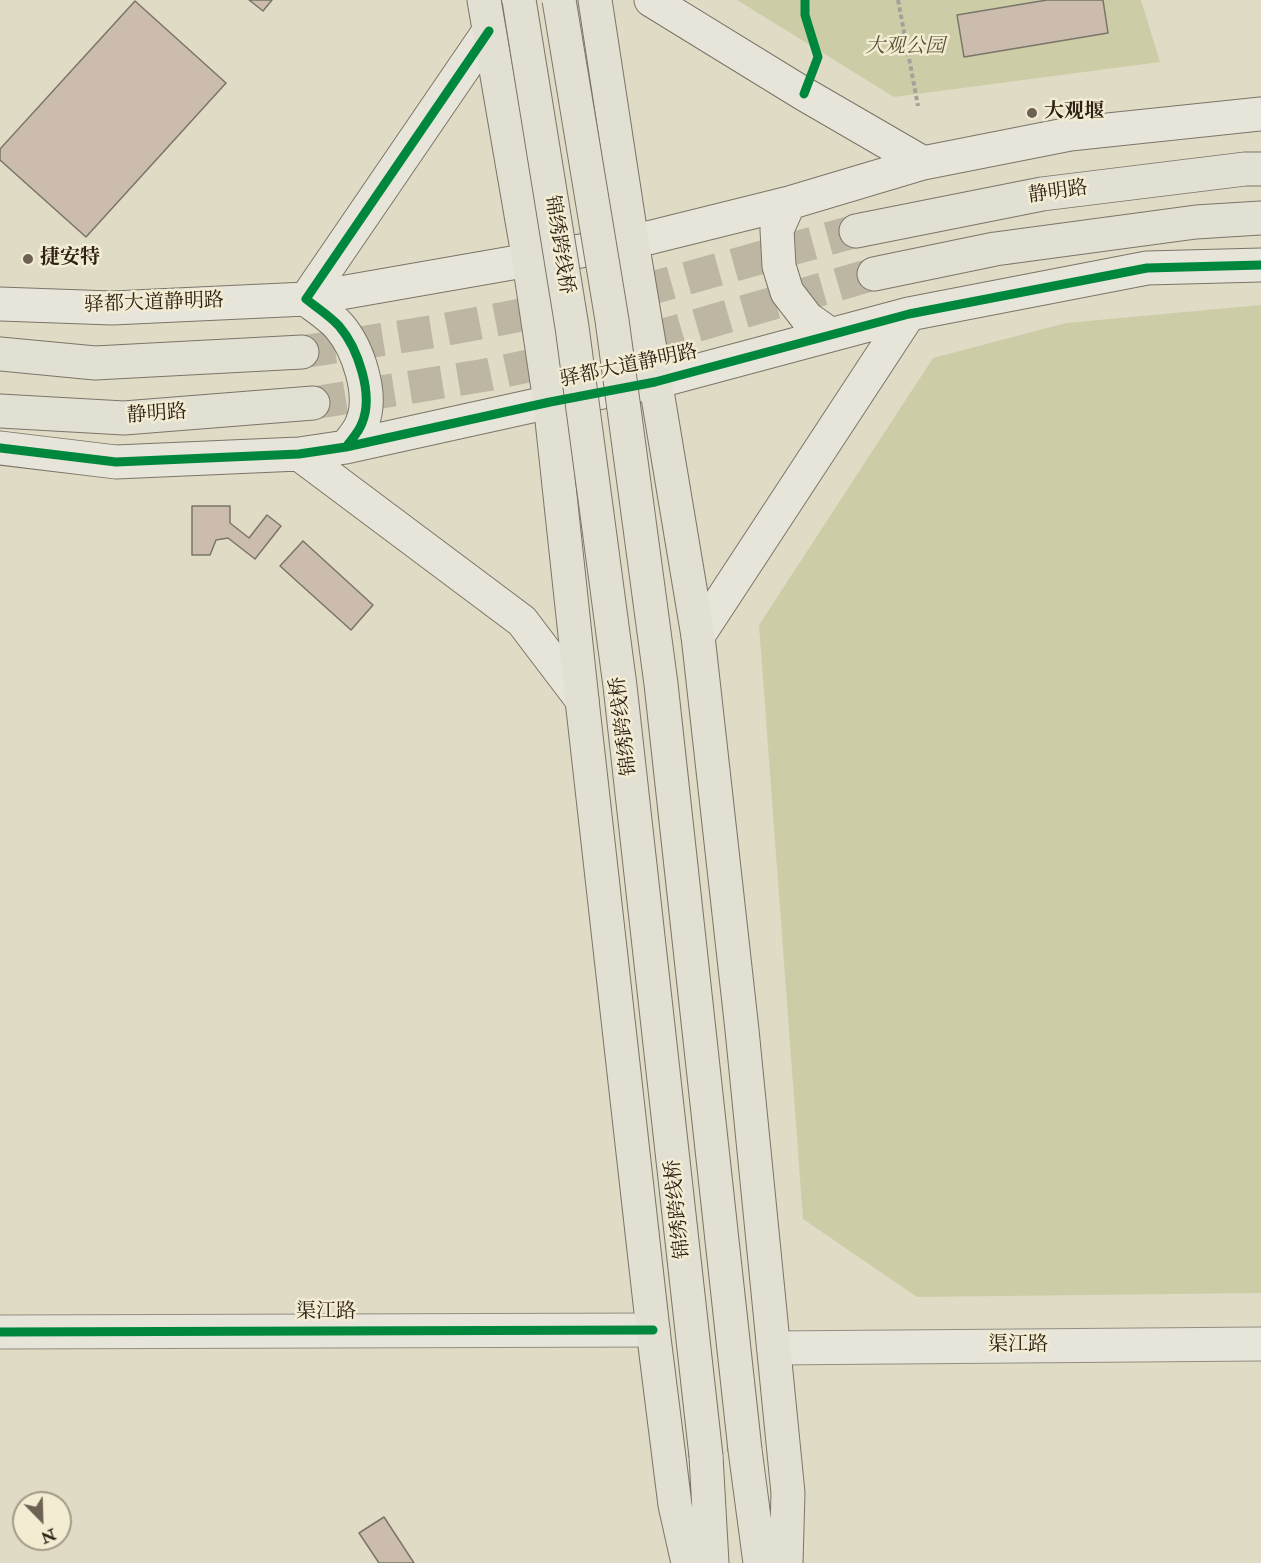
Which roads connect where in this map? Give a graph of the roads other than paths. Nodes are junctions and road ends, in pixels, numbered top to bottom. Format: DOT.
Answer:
graph roads {
  1 [pos="519,0"];
  2 [pos="559,0"];
  3 [pos="595,0"];
  4 [pos="651,0"];
  5 [pos="487,15"];
  6 [pos="1261,114"];
  7 [pos="923,163"];
  8 [pos="1261,169"];
  9 [pos="789,203"];
  10 [pos="1261,218"];
  11 [pos="856,231"];
  12 [pos="632,242"];
  13 [pos="529,261"];
  14 [pos="1261,265"];
  15 [pos="874,274"];
  16 [pos="306,299"];
  17 [pos="0,304"];
  18 [pos="909,314"];
  19 [pos="831,335"];
  20 [pos="302,352"];
  21 [pos="0,354"];
  22 [pos="655,382"];
  23 [pos="550,402"];
  24 [pos="313,403"];
  25 [pos="0,411"];
  26 [pos="346,447"];
  27 [pos="0,448"];
  28 [pos="299,454"];
  29 [pos="698,636"];
  30 [pos="582,700"];
  31 [pos="653,1330"];
  32 [pos="0,1332"];
  33 [pos="1261,1344"];
  34 [pos="774,1348"];
  35 [pos="688,1563"];
  36 [pos="712,1563"];
  37 [pos="760,1563"];
  38 [pos="786,1563"];
  1 -- 36 [label="main road, 锦绣跨线桥, bridge"];
  2 -- 37 [label="main road, 锦绣跨线桥, bridge"];
  3 -- 12 [label="main road"];
  4 -- 7 [label="street"];
  5 -- 13 [label="main road"];
  5 -- 16 [label="street"];
  6 -- 7 [label="street, 驿都大道静明路"];
  7 -- 9 [label="street, 驿都大道静明路"];
  8 -- 11 [label="main road, 静明路"];
  9 -- 12 [label="street, 驿都大道静明路"];
  9 -- 19 [label="street"];
  10 -- 15 [label="main road"];
  12 -- 13 [label="street, 驿都大道静明路"];
  12 -- 22 [label="main road"];
  13 -- 16 [label="street, 驿都大道静明路"];
  13 -- 23 [label="main road"];
  14 -- 18 [label="street, 驿都大道静明路"];
  16 -- 17 [label="street, 驿都大道静明路"];
  16 -- 26 [label="street"];
  18 -- 19 [label="street, 驿都大道静明路"];
  18 -- 29 [label="street"];
  19 -- 22 [label="street, 驿都大道静明路"];
  20 -- 21 [label="main road"];
  22 -- 23 [label="street, 驿都大道静明路"];
  22 -- 29 [label="main road"];
  23 -- 26 [label="street, 驿都大道静明路"];
  23 -- 30 [label="main road"];
  24 -- 25 [label="main road, 静明路"];
  26 -- 28 [label="street, 驿都大道静明路"];
  27 -- 28 [label="street, 驿都大道静明路"];
  28 -- 30 [label="street"];
  29 -- 34 [label="main road"];
  30 -- 31 [label="main road"];
  31 -- 32 [label="street, 渠江路"];
  31 -- 35 [label="main road"];
  33 -- 34 [label="street, 渠江路"];
  34 -- 38 [label="main road"];
}
